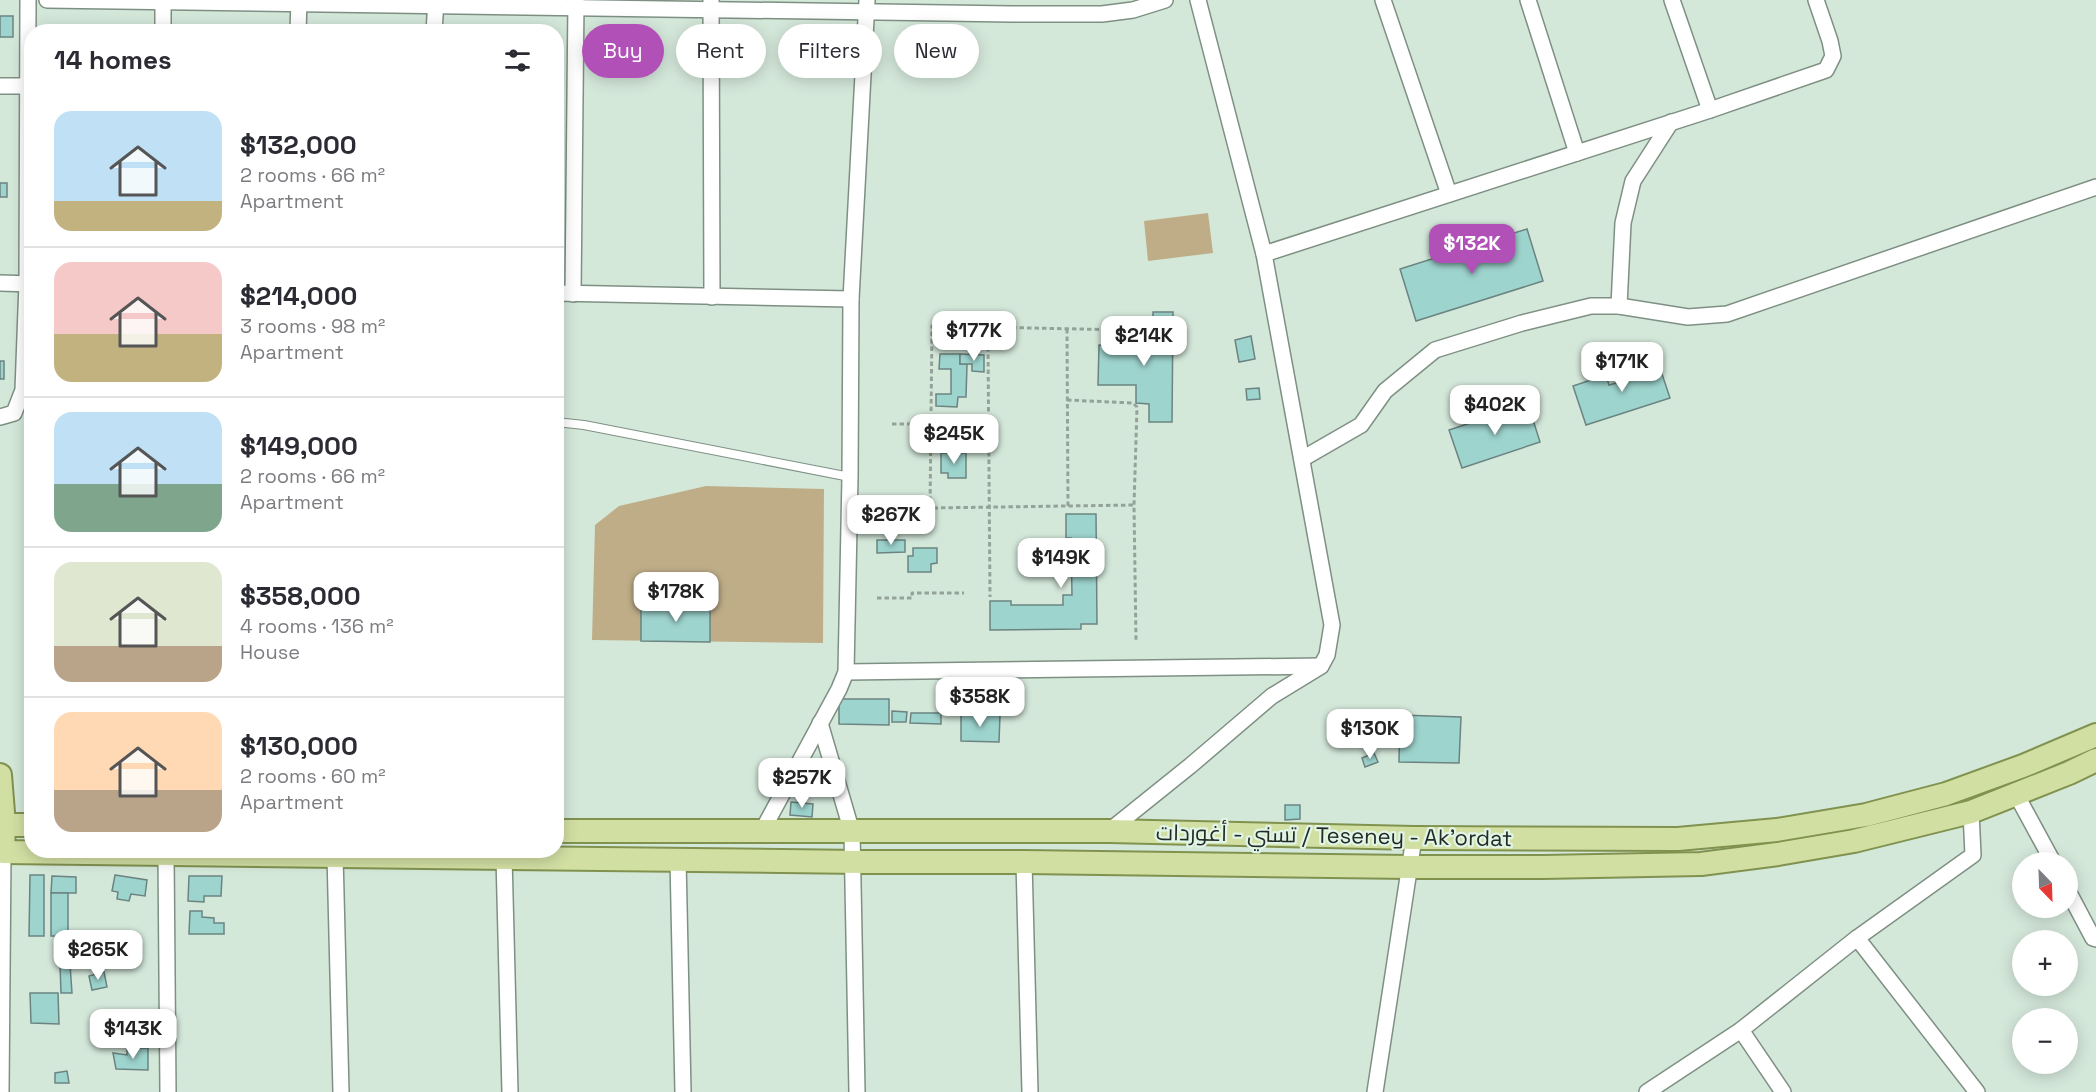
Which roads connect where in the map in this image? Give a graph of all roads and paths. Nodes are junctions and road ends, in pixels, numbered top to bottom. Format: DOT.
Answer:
graph roads {
  1 [pos="28,0"];
  2 [pos="47,0"];
  3 [pos="1165,0"];
  4 [pos="1198,0"];
  5 [pos="1383,0"];
  6 [pos="1528,0"];
  7 [pos="1672,0"];
  8 [pos="1816,0"];
  9 [pos="163,1"];
  10 [pos="299,2"];
  11 [pos="436,3"];
  12 [pos="576,4"];
  13 [pos="711,5"];
  14 [pos="867,6"];
  15 [pos="28,24"];
  16 [pos="163,24"];
  17 [pos="298,24"];
  18 [pos="435,24"];
  19 [pos="0,86"];
  20 [pos="24,86"];
  21 [pos="1710,110"];
  22 [pos="1671,122"];
  23 [pos="1576,153"];
  24 [pos="2096,187"];
  25 [pos="1449,194"];
  26 [pos="1264,254"];
  27 [pos="0,283"];
  28 [pos="24,284"];
  29 [pos="564,293"];
  30 [pos="573,294"];
  31 [pos="712,297"];
  32 [pos="851,299"];
  33 [pos="1619,306"];
  34 [pos="1067,329"];
  35 [pos="1129,330"];
  36 [pos="988,347"];
  37 [pos="24,372"];
  38 [pos="1067,400"];
  39 [pos="0,417"];
  40 [pos="564,423"];
  41 [pos="892,424"];
  42 [pos="931,424"];
  43 [pos="988,424"];
  44 [pos="1302,459"];
  45 [pos="850,477"];
  46 [pos="1134,505"];
  47 [pos="1068,506"];
  48 [pos="990,507"];
  49 [pos="964,593"];
  50 [pos="990,597"];
  51 [pos="876,598"];
  52 [pos="1136,641"];
  53 [pos="1321,666"];
  54 [pos="846,672"];
  55 [pos="820,723"];
  56 [pos="2096,735"];
  57 [pos="2096,759"];
  58 [pos="0,776"];
  59 [pos="2016,794"];
  60 [pos="1971,812"];
  61 [pos="2,825"];
  62 [pos="24,825"];
  63 [pos="564,831"];
  64 [pos="1109,831"];
  65 [pos="852,832"];
  66 [pos="761,833"];
  67 [pos="1414,838"];
  68 [pos="1,852"];
  69 [pos="24,852"];
  70 [pos="2048,852"];
  71 [pos="166,858"];
  72 [pos="335,858"];
  73 [pos="504,858"];
  74 [pos="564,858"];
  75 [pos="678,859"];
  76 [pos="852,862"];
  77 [pos="1024,862"];
  78 [pos="1410,867"];
  79 [pos="2078,910"];
  80 [pos="1857,938"];
  81 [pos="2096,939"];
  82 [pos="1741,1030"];
  83 [pos="1,1092"];
  84 [pos="168,1092"];
  85 [pos="341,1092"];
  86 [pos="510,1092"];
  87 [pos="683,1092"];
  88 [pos="857,1092"];
  89 [pos="1030,1092"];
  90 [pos="1375,1092"];
  91 [pos="1647,1092"];
  92 [pos="1784,1092"];
  93 [pos="1977,1092"];
  1 -- 15 [label="street"];
  2 -- 9 [label="street"];
  3 -- 14 [label="street"];
  4 -- 26 [label="street"];
  5 -- 25 [label="street"];
  6 -- 23 [label="street"];
  7 -- 21 [label="street"];
  8 -- 21 [label="street"];
  9 -- 10 [label="street"];
  9 -- 16 [label="street"];
  10 -- 11 [label="street"];
  10 -- 17 [label="street"];
  11 -- 12 [label="street"];
  11 -- 18 [label="street"];
  12 -- 13 [label="street"];
  12 -- 30 [label="street"];
  13 -- 14 [label="street"];
  13 -- 31 [label="street"];
  14 -- 32 [label="street"];
  19 -- 20 [label="street"];
  21 -- 22 [label="street"];
  22 -- 23 [label="street"];
  22 -- 33 [label="street"];
  23 -- 25 [label="street"];
  24 -- 33 [label="street"];
  25 -- 26 [label="street"];
  26 -- 44 [label="street"];
  27 -- 28 [label="street"];
  29 -- 30 [label="street"];
  30 -- 31 [label="street"];
  31 -- 32 [label="street"];
  32 -- 45 [label="street"];
  33 -- 44 [label="street"];
  34 -- 35 [label="path"];
  34 -- 38 [label="path"];
  34 -- 42 [label="path"];
  36 -- 43 [label="path"];
  37 -- 39 [label="street"];
  38 -- 46 [label="path"];
  38 -- 47 [label="path"];
  40 -- 45 [label="lane"];
  41 -- 42 [label="path"];
  42 -- 43 [label="path"];
  42 -- 48 [label="path"];
  43 -- 48 [label="path"];
  44 -- 53 [label="street"];
  45 -- 54 [label="street"];
  46 -- 47 [label="path"];
  46 -- 52 [label="path"];
  47 -- 48 [label="path"];
  48 -- 50 [label="path"];
  49 -- 51 [label="path"];
  53 -- 54 [label="street"];
  53 -- 64 [label="street"];
  54 -- 55 [label="street"];
  55 -- 65 [label="street"];
  55 -- 66 [label="street"];
  56 -- 67 [label="main road, تسني - أغوردات / Teseney - Ak'ordat"];
  57 -- 59 [label="main road"];
  58 -- 61 [label="main road"];
  59 -- 60 [label="main road"];
  59 -- 70 [label="street"];
  60 -- 78 [label="main road"];
  60 -- 80 [label="street"];
  61 -- 62 [label="main road"];
  61 -- 68 [label="main road"];
  63 -- 66 [label="main road, تسني - أغوردات / Teseney - Ak'ordat"];
  64 -- 65 [label="main road, تسني - أغوردات / Teseney - Ak'ordat"];
  64 -- 67 [label="main road, تسني - أغوردات / Teseney - Ak'ordat"];
  65 -- 66 [label="main road, تسني - أغوردات / Teseney - Ak'ordat"];
  65 -- 76 [label="street"];
  67 -- 78 [label="street"];
  68 -- 69 [label="main road"];
  68 -- 83 [label="street"];
  71 -- 84 [label="street"];
  72 -- 85 [label="street"];
  73 -- 86 [label="street"];
  74 -- 75 [label="main road"];
  75 -- 76 [label="main road"];
  75 -- 87 [label="street"];
  76 -- 77 [label="main road"];
  76 -- 88 [label="street"];
  77 -- 78 [label="main road"];
  77 -- 89 [label="street"];
  78 -- 90 [label="street"];
  79 -- 81 [label="street"];
  80 -- 82 [label="street"];
  80 -- 93 [label="street"];
  82 -- 91 [label="street"];
  82 -- 92 [label="street"];
}
